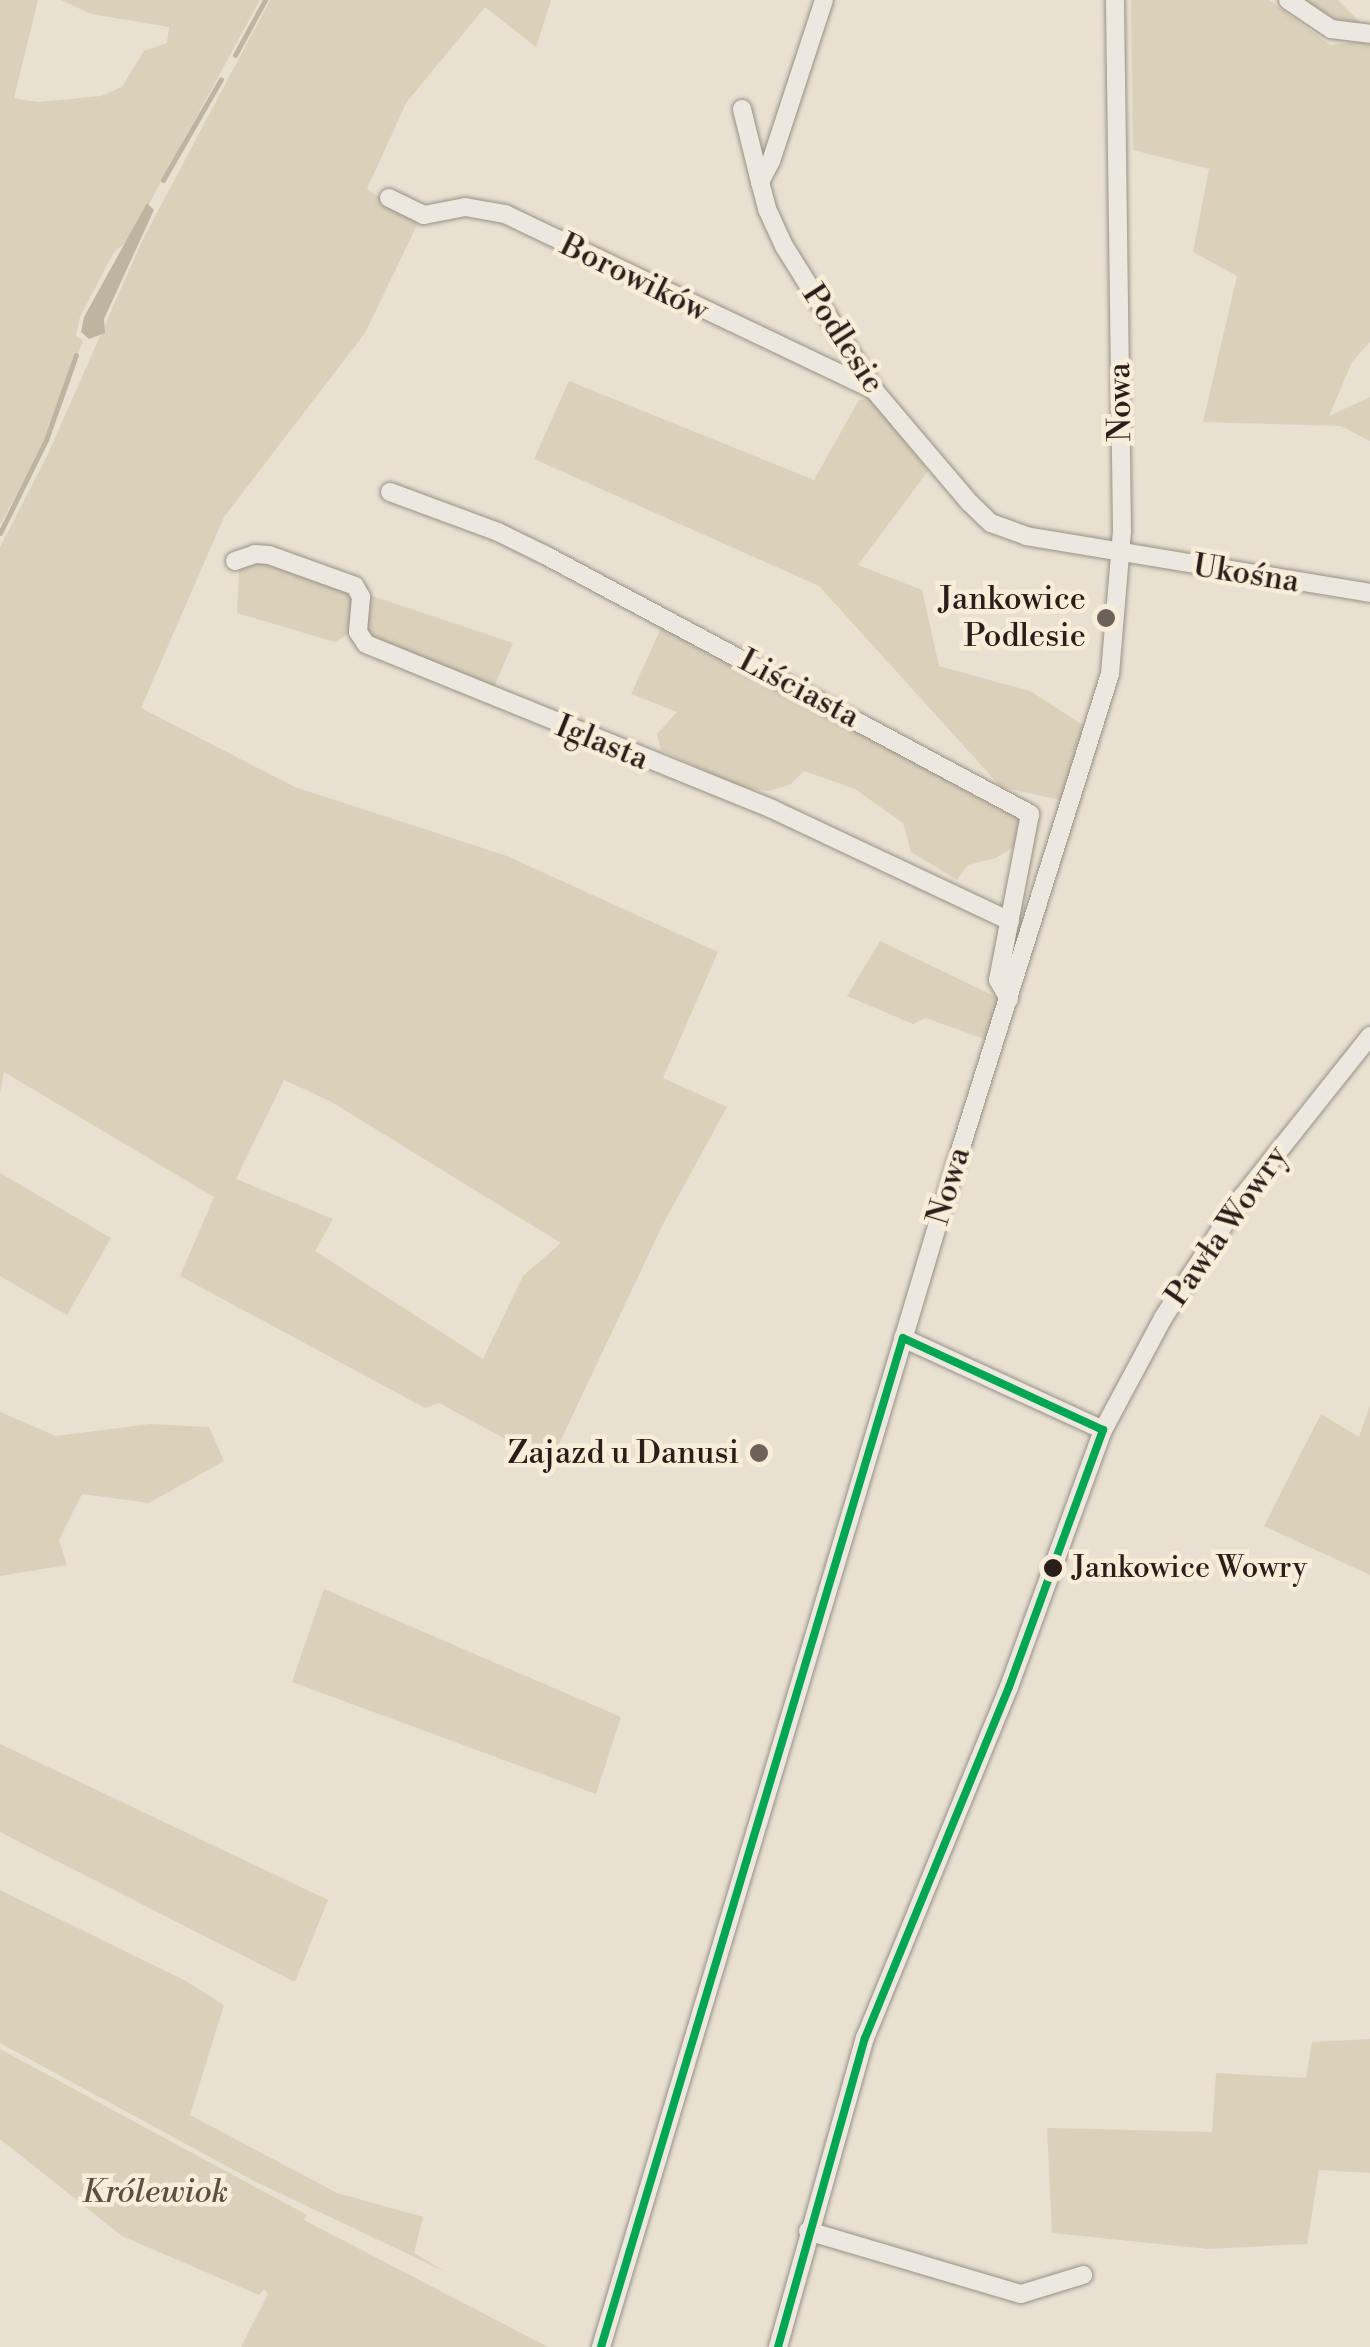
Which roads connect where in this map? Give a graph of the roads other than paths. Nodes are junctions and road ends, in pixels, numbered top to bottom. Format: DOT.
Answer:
graph roads {
  1 [pos="824,0"];
  2 [pos="1114,0"];
  3 [pos="1288,0"];
  4 [pos="1370,34"];
  5 [pos="742,109"];
  6 [pos="760,182"];
  7 [pos="389,198"];
  8 [pos="874,390"];
  9 [pos="390,492"];
  10 [pos="1122,553"];
  11 [pos="235,561"];
  12 [pos="1370,593"];
  13 [pos="1010,921"];
  14 [pos="1009,999"];
  15 [pos="1370,1036"];
  16 [pos="903,1338"];
  17 [pos="1103,1430"];
  18 [pos="808,2230"];
  19 [pos="1083,2276"];
  20 [pos="601,2347"];
  21 [pos="778,2347"];
  1 -- 6 [label="street"];
  2 -- 10 [label="street, Nowa"];
  3 -- 4 [label="street"];
  5 -- 6 [label="street, Podlesie"];
  6 -- 8 [label="street, Podlesie"];
  7 -- 8 [label="street, Borowików"];
  8 -- 10 [label="street, Podlesie"];
  9 -- 13 [label="street, Liściasta"];
  10 -- 12 [label="street, Ukośna"];
  10 -- 14 [label="street, Nowa"];
  11 -- 13 [label="street, Iglasta"];
  13 -- 14 [label="street, Liściasta"];
  14 -- 16 [label="street, Nowa"];
  15 -- 17 [label="street, Pawła Wowry"];
  16 -- 17 [label="street"];
  16 -- 20 [label="street, Nowa"];
  17 -- 18 [label="street, Pawła Wowry"];
  18 -- 19 [label="street"];
  18 -- 21 [label="street, Pawła Wowry"];
}
